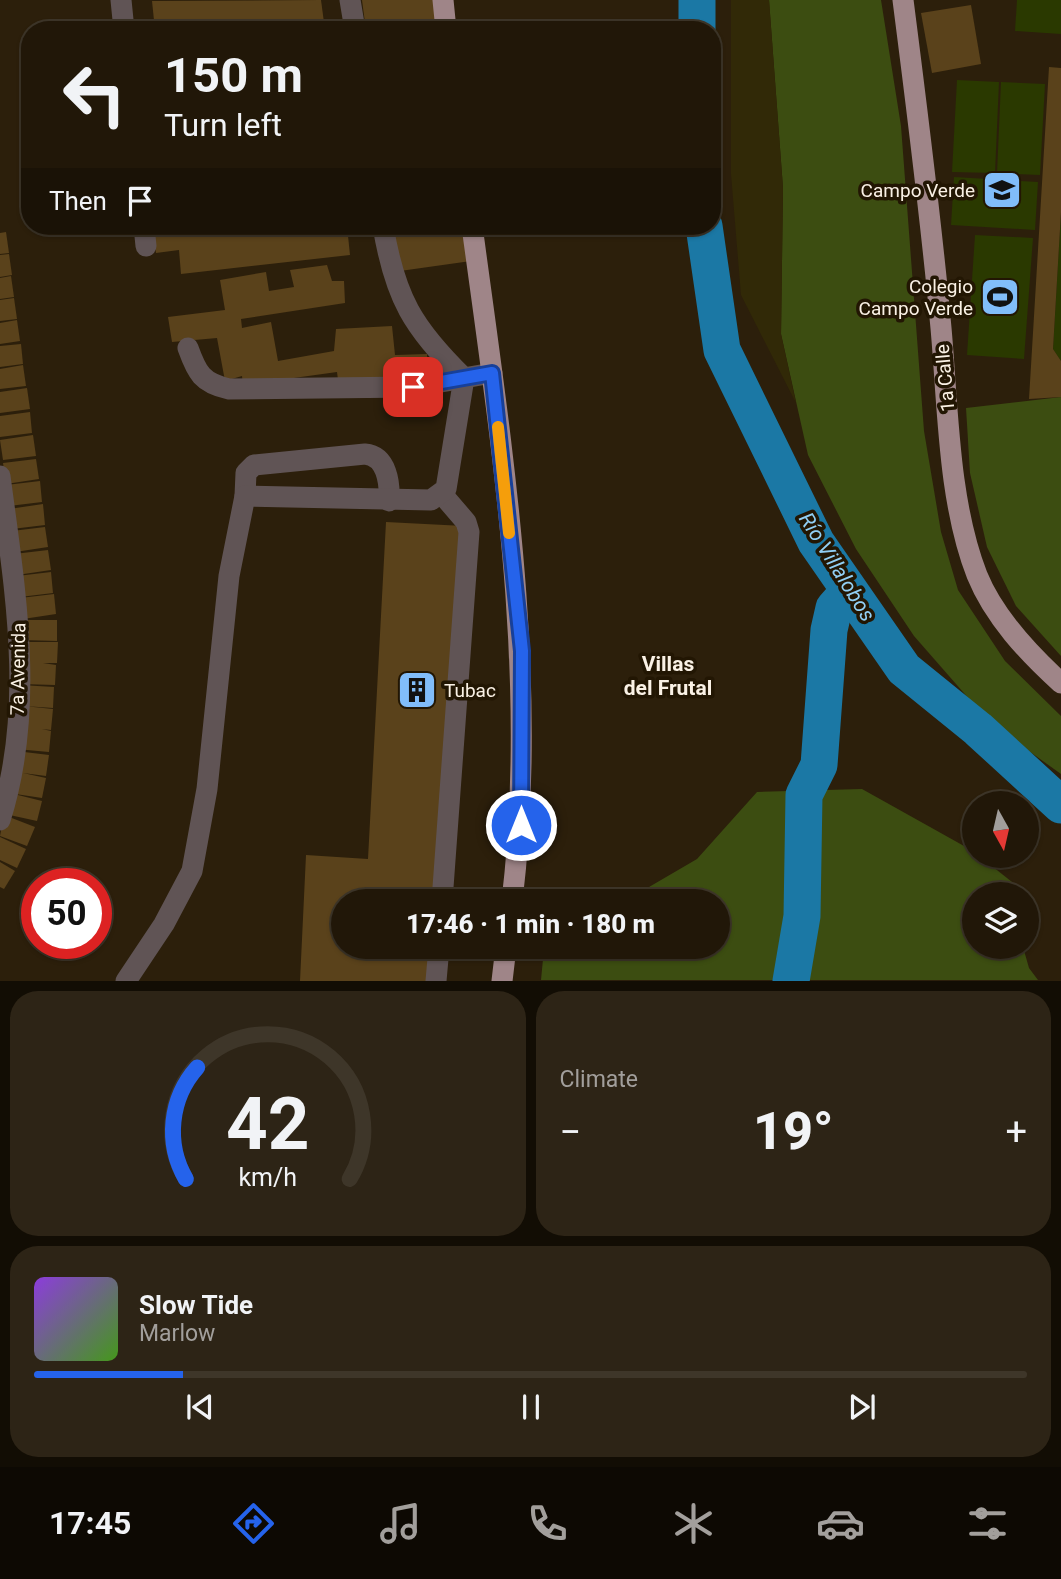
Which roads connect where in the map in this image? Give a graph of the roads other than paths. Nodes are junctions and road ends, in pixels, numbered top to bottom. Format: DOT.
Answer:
graph roads {
  1 [pos="121,0"];
  2 [pos="350,0"];
  3 [pos="443,0"];
  4 [pos="903,0"];
  5 [pos="123,21"];
  6 [pos="354,21"];
  7 [pos="445,21"];
  8 [pos="385,235"];
  9 [pos="473,235"];
  10 [pos="188,348"];
  11 [pos="492,373"];
  12 [pos="464,378"];
  13 [pos="0,476"];
  14 [pos="442,494"];
  15 [pos="245,496"];
  16 [pos="389,501"];
  17 [pos="1061,683"];
  18 [pos="0,820"];
  19 [pos="443,889"];
  20 [pos="513,889"];
  21 [pos="438,959"];
  22 [pos="505,959"];
  23 [pos="126,981"];
  24 [pos="436,981"];
  25 [pos="502,981"];
  1 -- 5 [label="street"];
  2 -- 6 [label="street"];
  3 -- 7 [label="main road"];
  4 -- 17 [label="main road, 1a Calle"];
  8 -- 12 [label="street"];
  9 -- 11 [label="main road"];
  10 -- 12 [label="street"];
  11 -- 12 [label="street"];
  11 -- 20 [label="main road"];
  12 -- 14 [label="street"];
  13 -- 18 [label="street, 7a Avenida"];
  14 -- 16 [label="street"];
  14 -- 19 [label="street"];
  15 -- 16 [label="street"];
  15 -- 16 [label="street"];
  15 -- 23 [label="street"];
  21 -- 24 [label="street"];
  22 -- 25 [label="main road"];
}
